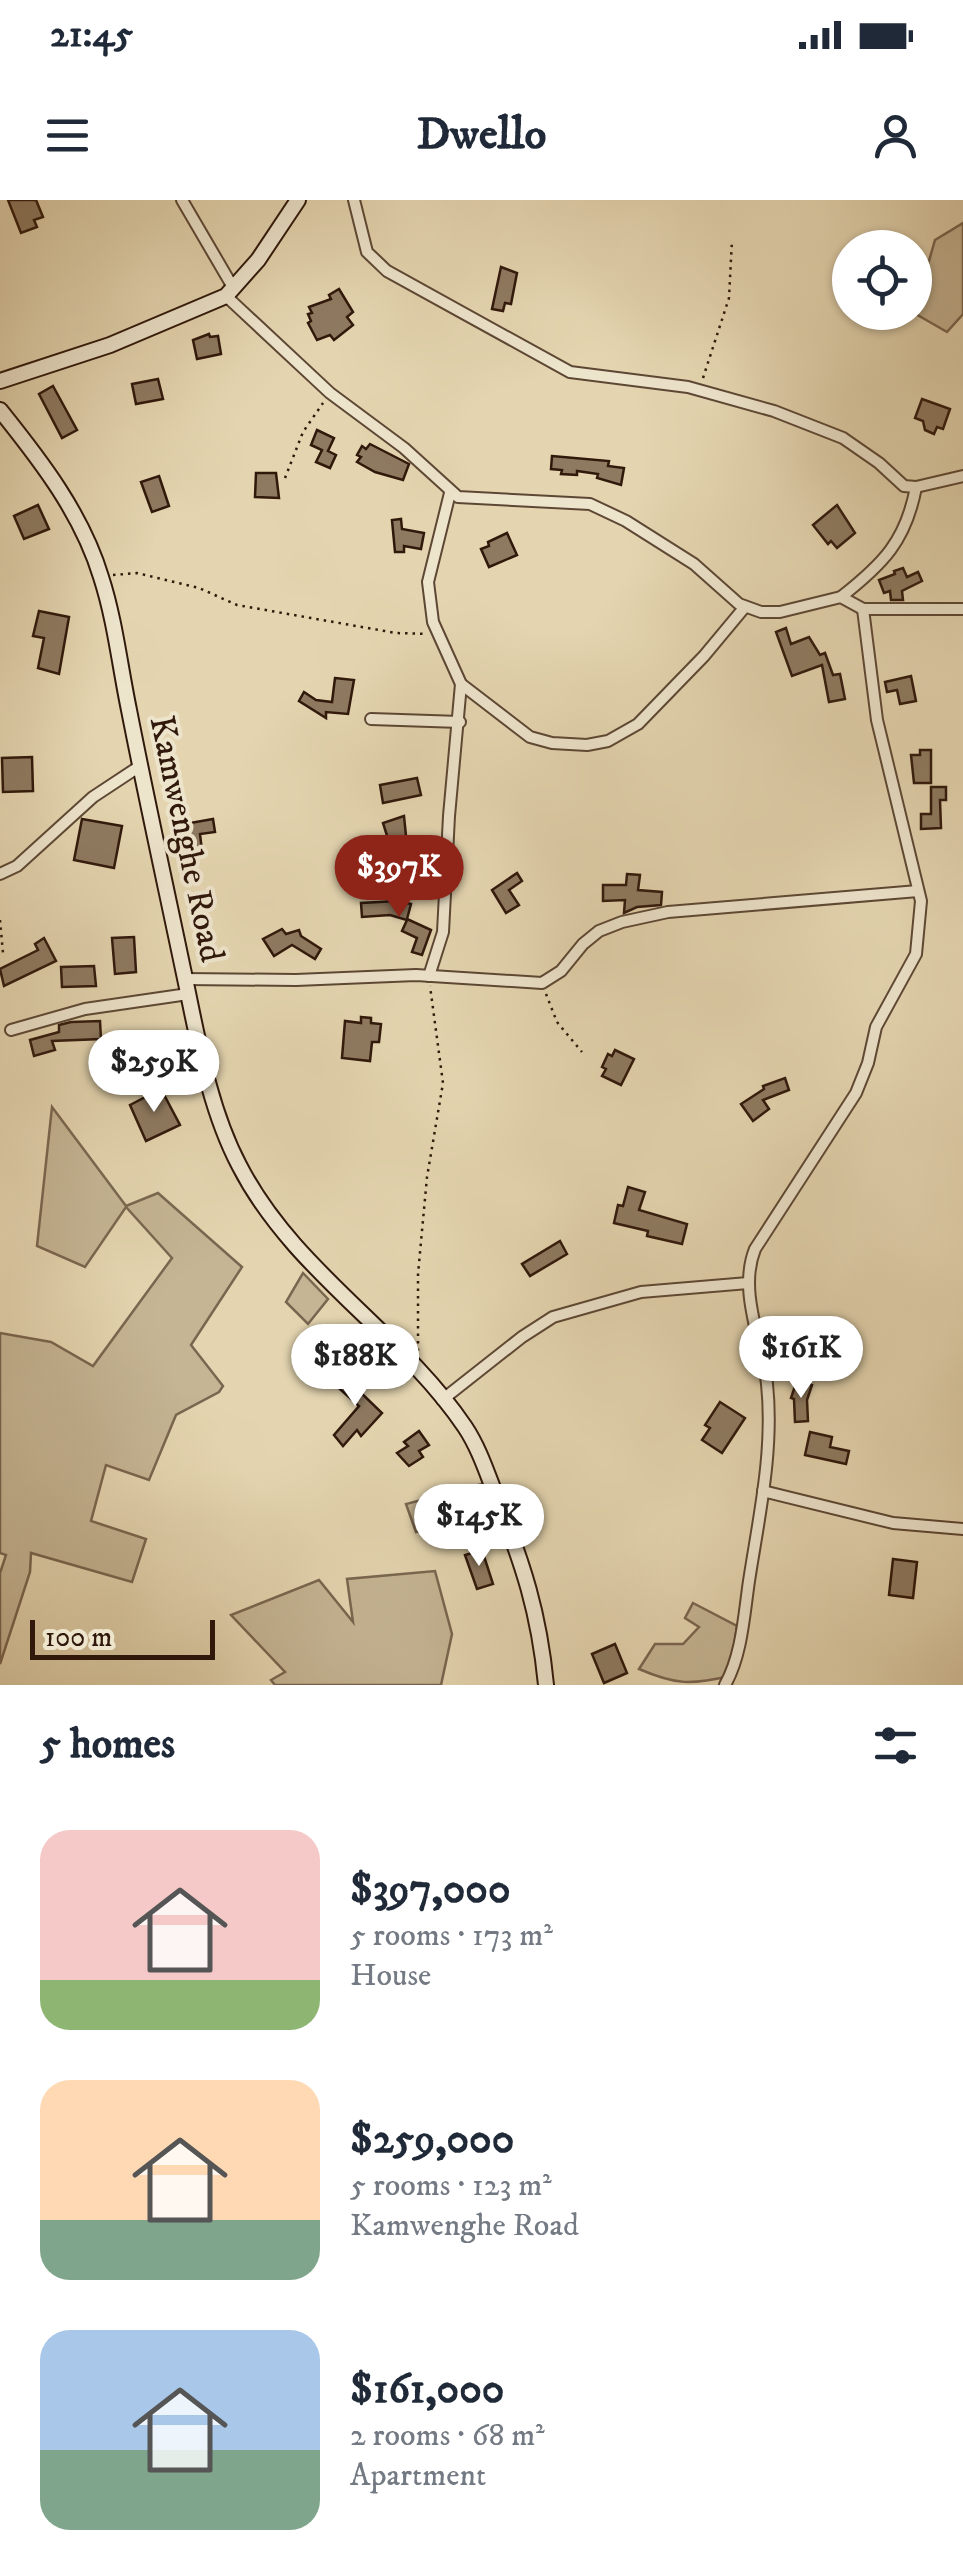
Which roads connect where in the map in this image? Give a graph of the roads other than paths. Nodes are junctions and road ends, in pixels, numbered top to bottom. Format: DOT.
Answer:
graph roads {
  1 [pos="182,200"];
  2 [pos="298,200"];
  3 [pos="354,200"];
  4 [pos="230,293"];
  5 [pos="0,381"];
  6 [pos="0,410"];
  7 [pos="963,476"];
  8 [pos="916,487"];
  9 [pos="450,492"];
  10 [pos="841,597"];
  11 [pos="744,608"];
  12 [pos="863,609"];
  13 [pos="963,610"];
  14 [pos="461,684"];
  15 [pos="371,718"];
  16 [pos="460,722"];
  17 [pos="140,766"];
  18 [pos="0,874"];
  19 [pos="918,891"];
  20 [pos="428,976"];
  21 [pos="187,986"];
  22 [pos="11,1030"];
  23 [pos="748,1283"];
  24 [pos="442,1400"];
  25 [pos="764,1490"];
  26 [pos="963,1529"];
  27 [pos="546,1685"];
  28 [pos="724,1685"];
  1 -- 4 [label="street"];
  2 -- 4 [label="main road"];
  3 -- 8 [label="street"];
  4 -- 5 [label="main road"];
  4 -- 9 [label="street"];
  6 -- 17 [label="main road, Kamwenghe Road"];
  7 -- 8 [label="street"];
  8 -- 10 [label="street"];
  9 -- 11 [label="street"];
  9 -- 14 [label="street"];
  10 -- 11 [label="street"];
  10 -- 12 [label="street"];
  11 -- 14 [label="street"];
  12 -- 13 [label="street"];
  12 -- 19 [label="street"];
  14 -- 16 [label="street"];
  15 -- 16 [label="street"];
  16 -- 20 [label="street"];
  17 -- 18 [label="street"];
  17 -- 21 [label="main road, Kamwenghe Road"];
  19 -- 20 [label="street"];
  19 -- 23 [label="street"];
  20 -- 21 [label="street"];
  21 -- 22 [label="street"];
  21 -- 24 [label="main road, Kamwenghe Road"];
  23 -- 24 [label="street"];
  23 -- 25 [label="street"];
  24 -- 27 [label="main road, Kamwenghe Road"];
  25 -- 26 [label="street"];
  25 -- 28 [label="street"];
}
